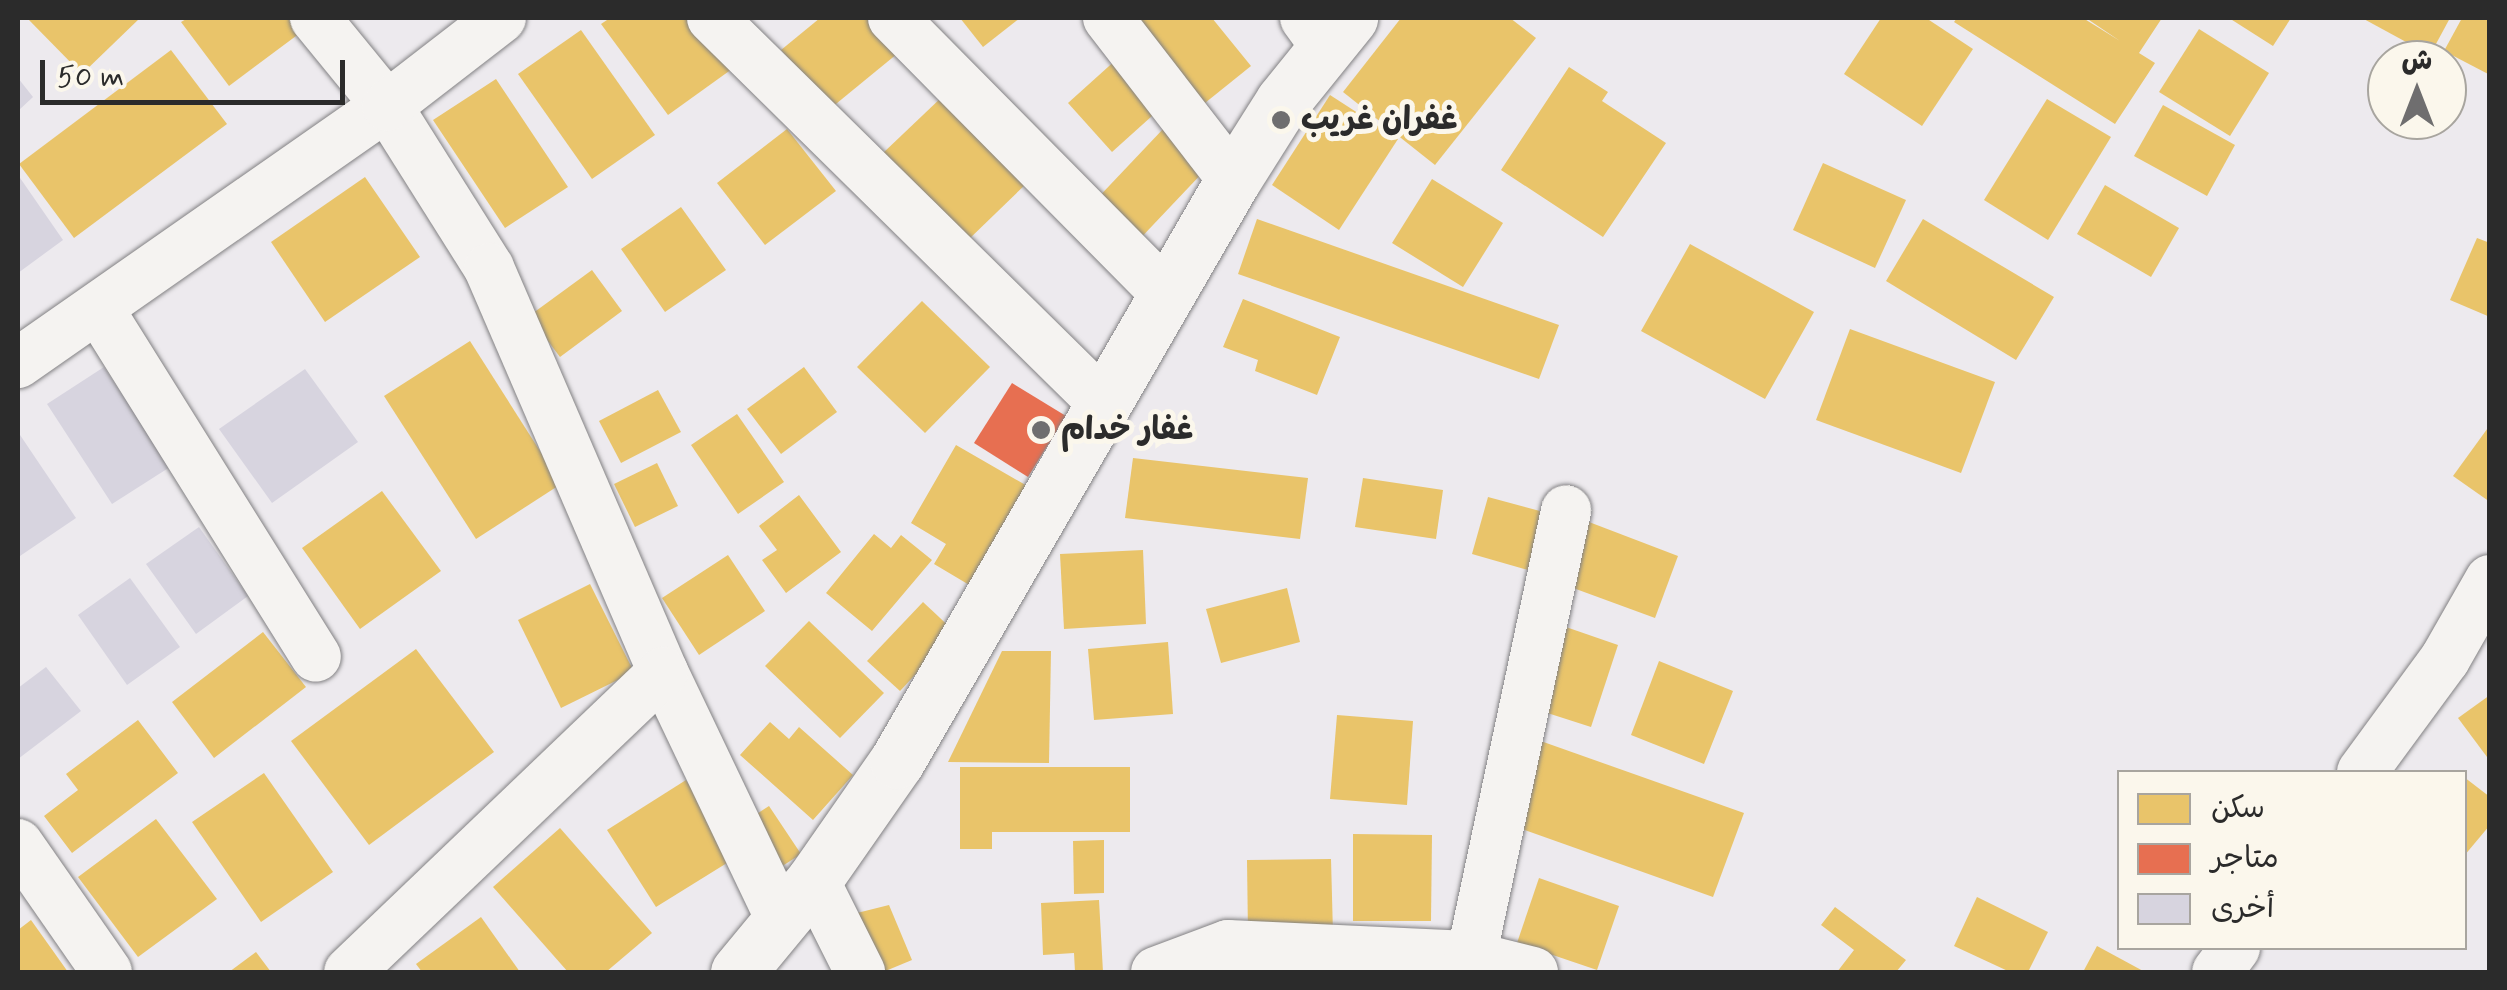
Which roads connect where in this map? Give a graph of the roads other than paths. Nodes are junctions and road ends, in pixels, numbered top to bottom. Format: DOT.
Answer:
graph roads {
  1 [pos="315,18"];
  2 [pos="501,18"];
  3 [pos="712,18"];
  4 [pos="892,18"];
  5 [pos="1108,18"];
  6 [pos="1327,27"];
  7 [pos="387,106"];
  8 [pos="1233,180"];
  9 [pos="1168,296"];
  10 [pos="98,308"];
  11 [pos="18,363"];
  12 [pos="1105,405"];
  13 [pos="1566,510"];
  14 [pos="2490,580"];
  15 [pos="316,658"];
  16 [pos="663,672"];
  17 [pos="2363,770"];
  18 [pos="23,866"];
  19 [pos="798,901"];
  20 [pos="2233,950"];
  21 [pos="1469,964"];
  22 [pos="106,972"];
  23 [pos="349,972"];
  24 [pos="738,972"];
  25 [pos="860,972"];
  26 [pos="1156,972"];
  27 [pos="1533,972"];
  28 [pos="2217,972"];
  1 -- 7 [label="street"];
  2 -- 7 [label="street"];
  3 -- 12 [label="street"];
  4 -- 9 [label="street"];
  5 -- 8 [label="street"];
  6 -- 8 [label="street"];
  7 -- 10 [label="street"];
  7 -- 16 [label="street"];
  8 -- 9 [label="street"];
  9 -- 12 [label="street"];
  10 -- 11 [label="street"];
  10 -- 15 [label="street"];
  12 -- 19 [label="street"];
  13 -- 21 [label="street"];
  14 -- 17 [label="street"];
  16 -- 19 [label="street"];
  16 -- 23 [label="street"];
  18 -- 22 [label="street"];
  19 -- 24 [label="street"];
  19 -- 25 [label="street"];
  20 -- 28 [label="street"];
  21 -- 26 [label="street"];
  21 -- 27 [label="street"];
}
